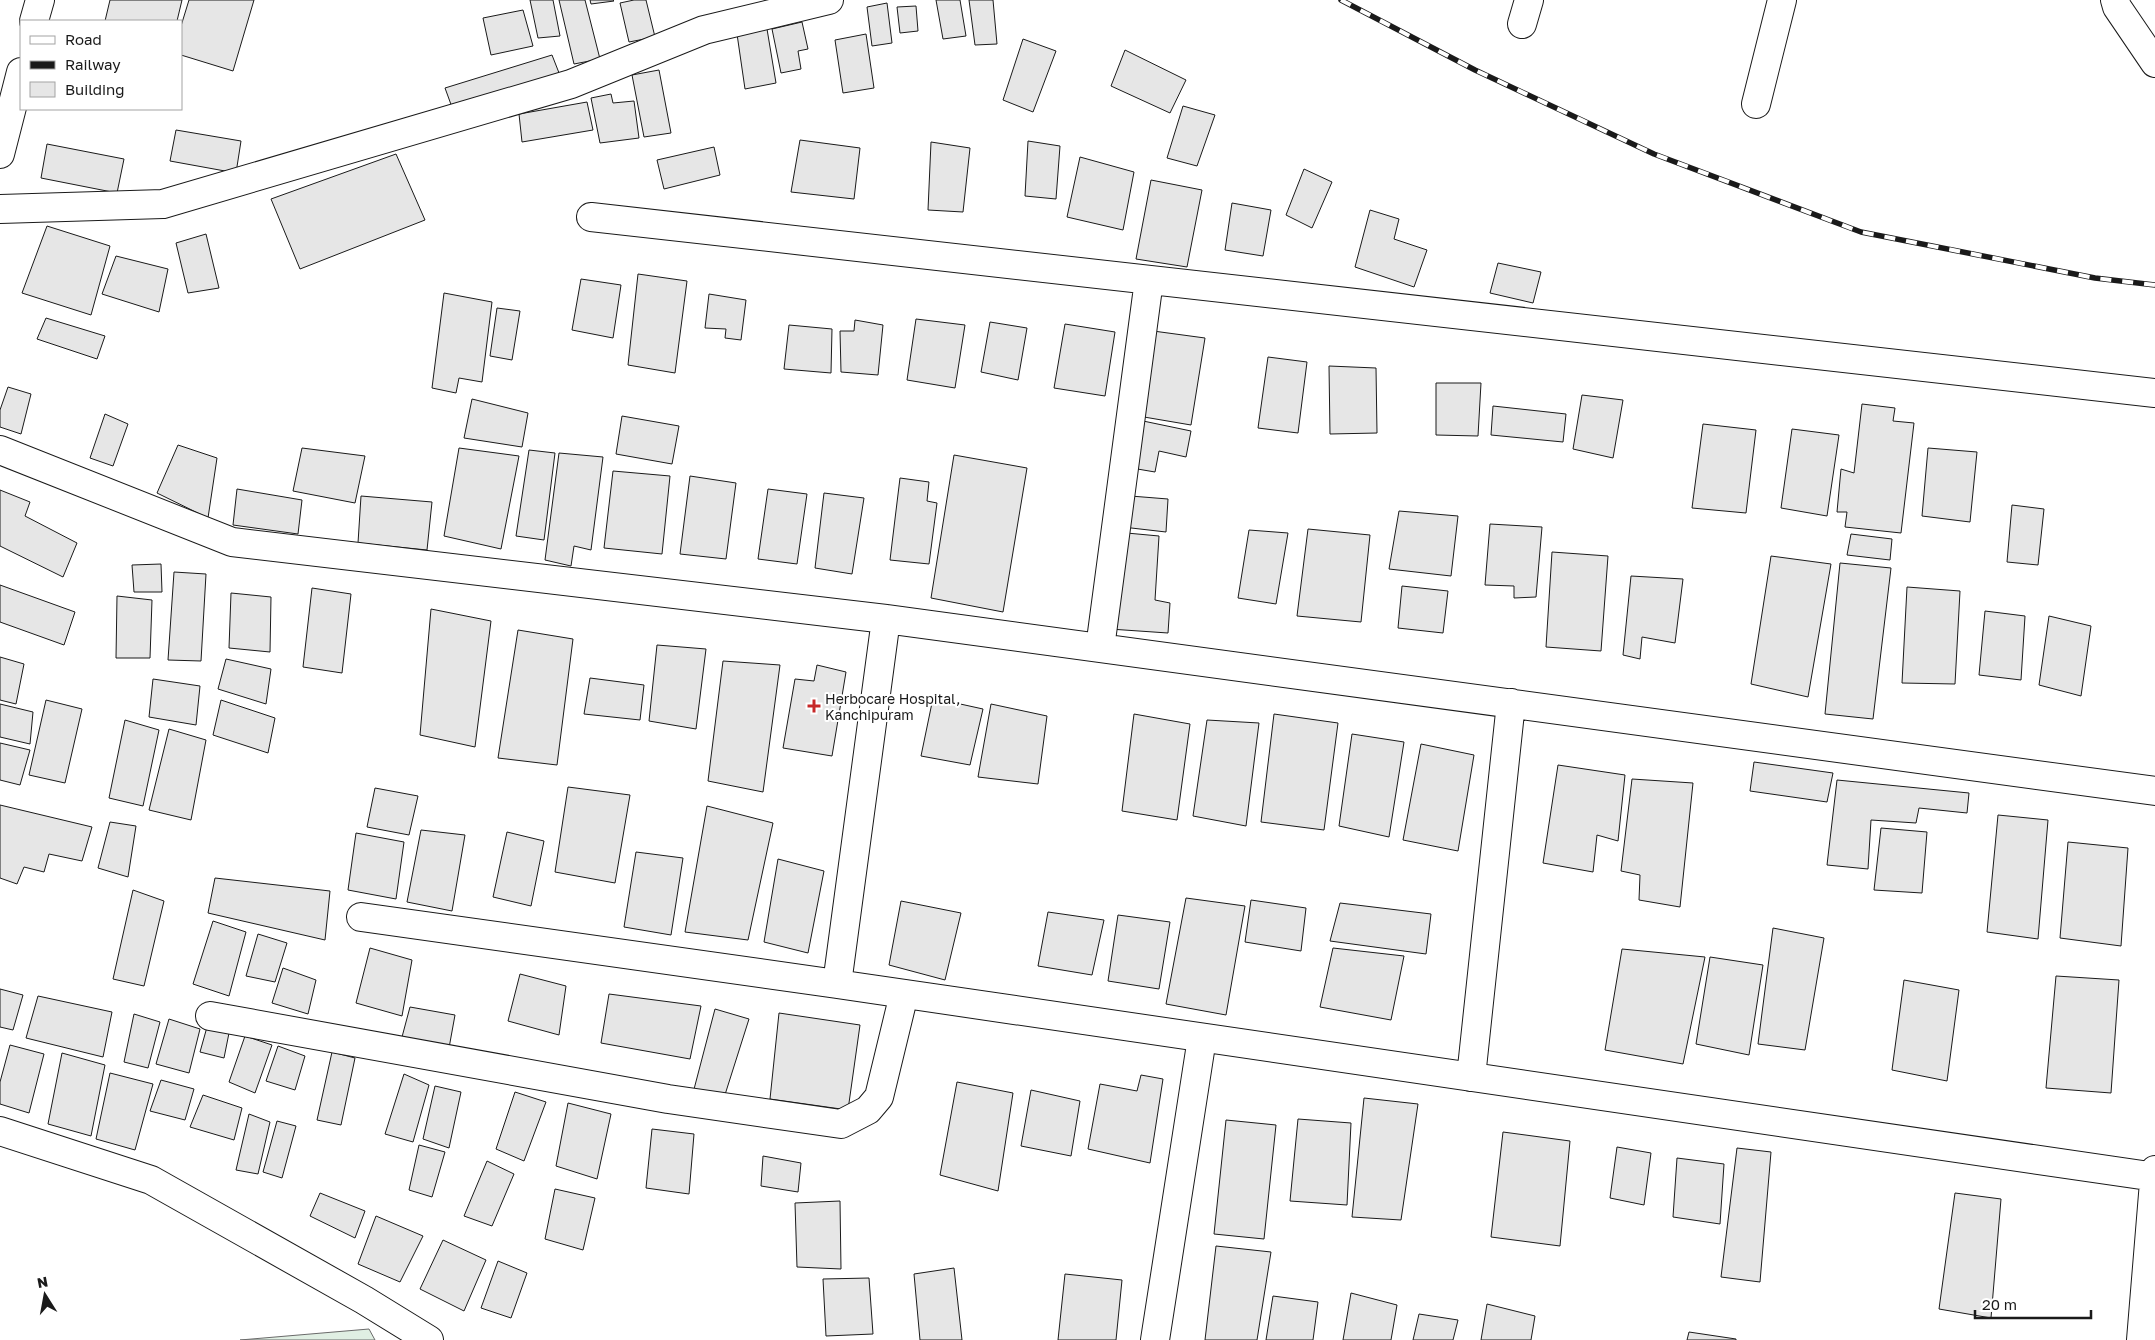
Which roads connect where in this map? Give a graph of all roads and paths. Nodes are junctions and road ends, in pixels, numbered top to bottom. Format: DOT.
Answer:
graph roads {
  1 [pos="40,0"];
  2 [pos="829,0"];
  3 [pos="1782,0"];
  4 [pos="2115,0"];
  5 [pos="34,20"];
  6 [pos="2155,63"];
  7 [pos="20,76"];
  8 [pos="1756,104"];
  9 [pos="2,141"];
  10 [pos="0,208"];
  11 [pos="591,217"];
  12 [pos="1150,280"];
  13 [pos="2155,394"];
  14 [pos="0,450"];
  15 [pos="886,619"];
  16 [pos="1100,648"];
  17 [pos="1511,704"];
  18 [pos="2155,791"];
  19 [pos="361,916"];
  20 [pos="837,984"];
  21 [pos="904,994"];
  22 [pos="210,1016"];
  23 [pos="1202,1038"];
  24 [pos="1471,1077"];
  25 [pos="0,1131"];
  26 [pos="2155,1170"];
  27 [pos="2155,1177"];
  28 [pos="429,1340"];
  29 [pos="1155,1340"];
  30 [pos="2142,1340"];
  1 -- 5 [label="street"];
  2 -- 10 [label="street"];
  3 -- 8 [label="street"];
  4 -- 6 [label="street"];
  7 -- 9 [label="street"];
  11 -- 12 [label="street"];
  12 -- 13 [label="street"];
  12 -- 16 [label="street"];
  14 -- 15 [label="street"];
  15 -- 16 [label="street"];
  15 -- 20 [label="street"];
  16 -- 17 [label="street"];
  17 -- 18 [label="street"];
  17 -- 24 [label="street"];
  19 -- 20 [label="street"];
  20 -- 21 [label="street"];
  21 -- 22 [label="street"];
  21 -- 23 [label="street"];
  23 -- 24 [label="street"];
  23 -- 29 [label="street"];
  24 -- 27 [label="street"];
  25 -- 28 [label="street"];
  26 -- 27 [label="street"];
  27 -- 30 [label="street"];
}
